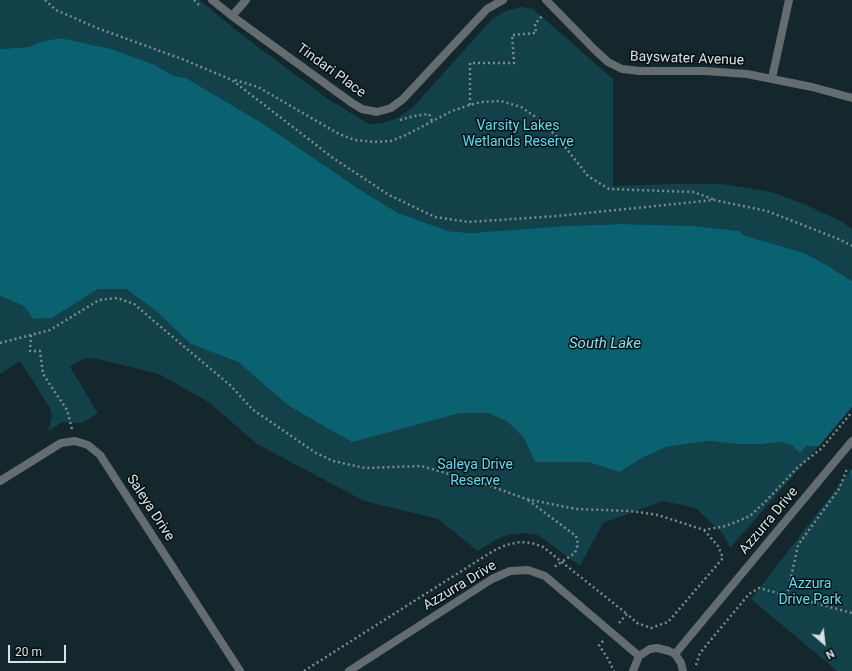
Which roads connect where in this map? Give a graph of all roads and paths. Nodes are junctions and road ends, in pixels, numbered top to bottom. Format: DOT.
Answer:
graph roads {
  1 [pos="45,0"];
  2 [pos="212,0"];
  3 [pos="246,0"];
  4 [pos="504,0"];
  5 [pos="546,0"];
  6 [pos="789,0"];
  7 [pos="544,14"];
  8 [pos="232,16"];
  9 [pos="772,78"];
  10 [pos="232,80"];
  11 [pos="852,98"];
  12 [pos="470,105"];
  13 [pos="714,200"];
  14 [pos="852,246"];
  15 [pos="31,334"];
  16 [pos="0,343"];
  17 [pos="852,412"];
  18 [pos="75,440"];
  19 [pos="852,441"];
  20 [pos="847,468"];
  21 [pos="0,481"];
  22 [pos="526,499"];
  23 [pos="704,530"];
  24 [pos="545,576"];
  25 [pos="787,596"];
  26 [pos="852,613"];
  27 [pos="611,633"];
  28 [pos="675,654"];
  29 [pos="639,656"];
  30 [pos="240,671"];
  31 [pos="349,671"];
  32 [pos="614,671"];
  33 [pos="633,671"];
  34 [pos="683,671"];
  35 [pos="696,671"];
  1 -- 10 [label="path"];
  2 -- 8 [label="street, Tindari Place"];
  3 -- 8 [label="street"];
  4 -- 8 [label="street, Tindari Place"];
  5 -- 9 [label="street, Bayswater Avenue"];
  6 -- 9 [label="street"];
  7 -- 12 [label="path"];
  9 -- 11 [label="street, Bayswater Avenue"];
  10 -- 12 [label="path"];
  10 -- 13 [label="path"];
  12 -- 13 [label="path"];
  13 -- 14 [label="path"];
  15 -- 16 [label="path"];
  15 -- 18 [label="path"];
  15 -- 22 [label="path"];
  17 -- 23 [label="path"];
  18 -- 21 [label="street"];
  18 -- 30 [label="street, Saleya Drive"];
  19 -- 28 [label="street, Azzurra Drive"];
  20 -- 25 [label="path"];
  22 -- 23 [label="path"];
  22 -- 24 [label="path"];
  23 -- 27 [label="path"];
  24 -- 27 [label="street, Azzurra Drive"];
  24 -- 31 [label="street, Azzurra Drive"];
  25 -- 26 [label="path"];
  25 -- 35 [label="path"];
  27 -- 29 [label="street, Azzurra Drive"];
  27 -- 32 [label="path"];
  28 -- 29 [label="street"];
  28 -- 34 [label="street"];
  29 -- 33 [label="street"];
}
